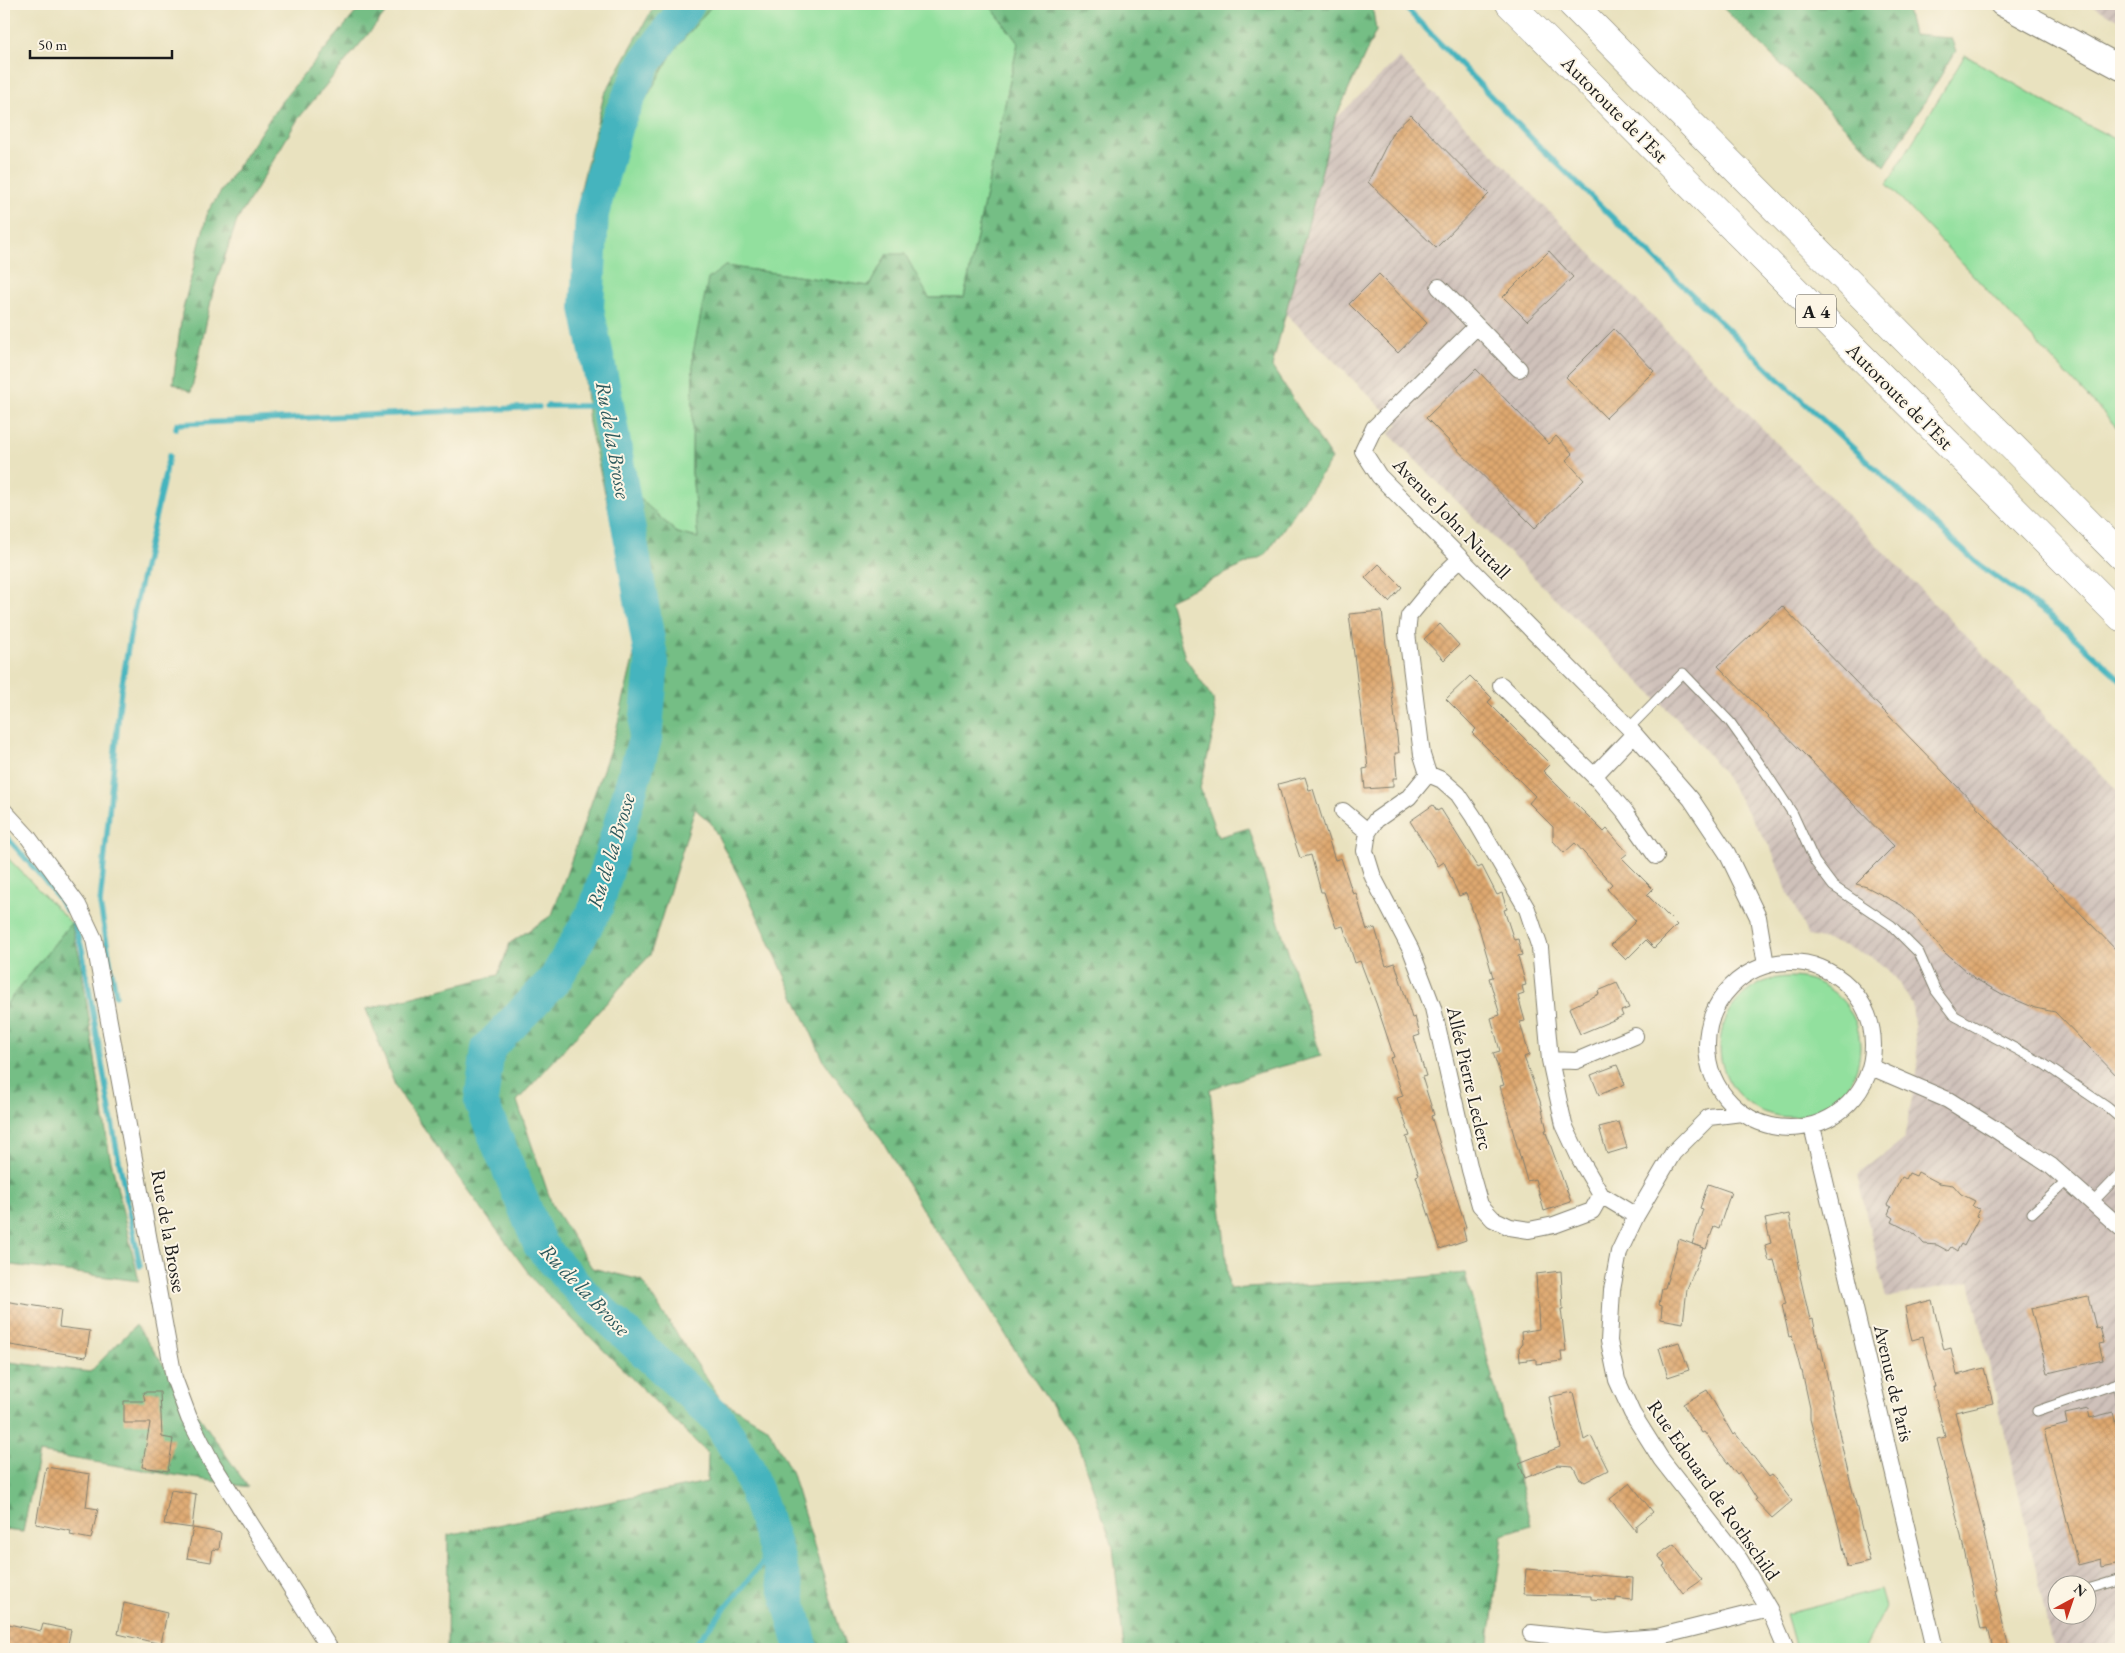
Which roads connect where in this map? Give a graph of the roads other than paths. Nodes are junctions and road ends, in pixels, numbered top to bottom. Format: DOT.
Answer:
graph roads {
  1 [pos="1510,4"];
  2 [pos="1572,4"];
  3 [pos="2002,4"];
  4 [pos="2121,68"];
  5 [pos="1439,287"];
  6 [pos="1477,326"];
  7 [pos="1519,370"];
  8 [pos="2121,556"];
  9 [pos="1461,558"];
  10 [pos="2121,617"];
  11 [pos="1501,685"];
  12 [pos="1632,731"];
  13 [pos="1428,774"];
  14 [pos="1594,776"];
  15 [pos="4,811"];
  16 [pos="1343,811"];
  17 [pos="1368,832"];
  18 [pos="1656,856"];
  19 [pos="1766,965"];
  20 [pos="1635,1036"];
  21 [pos="1550,1060"];
  22 [pos="1871,1067"];
  23 [pos="1742,1113"];
  24 [pos="2121,1119"];
  25 [pos="1812,1126"];
  26 [pos="2121,1173"];
  27 [pos="2068,1180"];
  28 [pos="1601,1195"];
  29 [pos="2093,1202"];
  30 [pos="2032,1213"];
  31 [pos="1636,1216"];
  32 [pos="2121,1228"];
  33 [pos="2119,1382"];
  34 [pos="2121,1401"];
  35 [pos="2037,1411"];
  36 [pos="2121,1579"];
  37 [pos="2098,1586"];
  38 [pos="1769,1609"];
  39 [pos="1531,1634"];
  40 [pos="1563,1643"];
  41 [pos="1606,1645"];
  42 [pos="330,1649"];
  43 [pos="1786,1649"];
  44 [pos="1935,1649"];
  1 -- 10 [label="highway, Autoroute de l’Est / A 4"];
  2 -- 8 [label="highway, A 4"];
  3 -- 4 [label="main road"];
  5 -- 6 [label="street"];
  6 -- 7 [label="street"];
  6 -- 9 [label="street, Avenue John Nuttall"];
  9 -- 12 [label="street, Avenue John Nuttall"];
  9 -- 13 [label="street"];
  11 -- 14 [label="street"];
  12 -- 14 [label="street"];
  12 -- 19 [label="street, Avenue John Nuttall"];
  12 -- 24 [label="lane"];
  13 -- 17 [label="street"];
  13 -- 21 [label="street"];
  14 -- 18 [label="street"];
  15 -- 42 [label="street, Rue de la Brosse"];
  16 -- 17 [label="street"];
  17 -- 28 [label="street, Allée Pierre Leclerc"];
  19 -- 22 [label="street"];
  19 -- 23 [label="street"];
  20 -- 21 [label="street"];
  21 -- 28 [label="street"];
  22 -- 25 [label="street"];
  22 -- 27 [label="street"];
  23 -- 25 [label="street"];
  23 -- 31 [label="street, Rue Edouard de Rothschild"];
  25 -- 44 [label="street, Avenue de Paris"];
  26 -- 29 [label="lane"];
  27 -- 29 [label="street"];
  27 -- 30 [label="lane"];
  28 -- 31 [label="street"];
  29 -- 32 [label="street"];
  31 -- 38 [label="street, Rue Edouard de Rothschild"];
  33 -- 34 [label="lane"];
  33 -- 35 [label="lane"];
  36 -- 37 [label="lane"];
  38 -- 41 [label="street"];
  38 -- 43 [label="street, Rue Edouard de Rothschild"];
  39 -- 40 [label="street"];
  40 -- 41 [label="street"];
}
